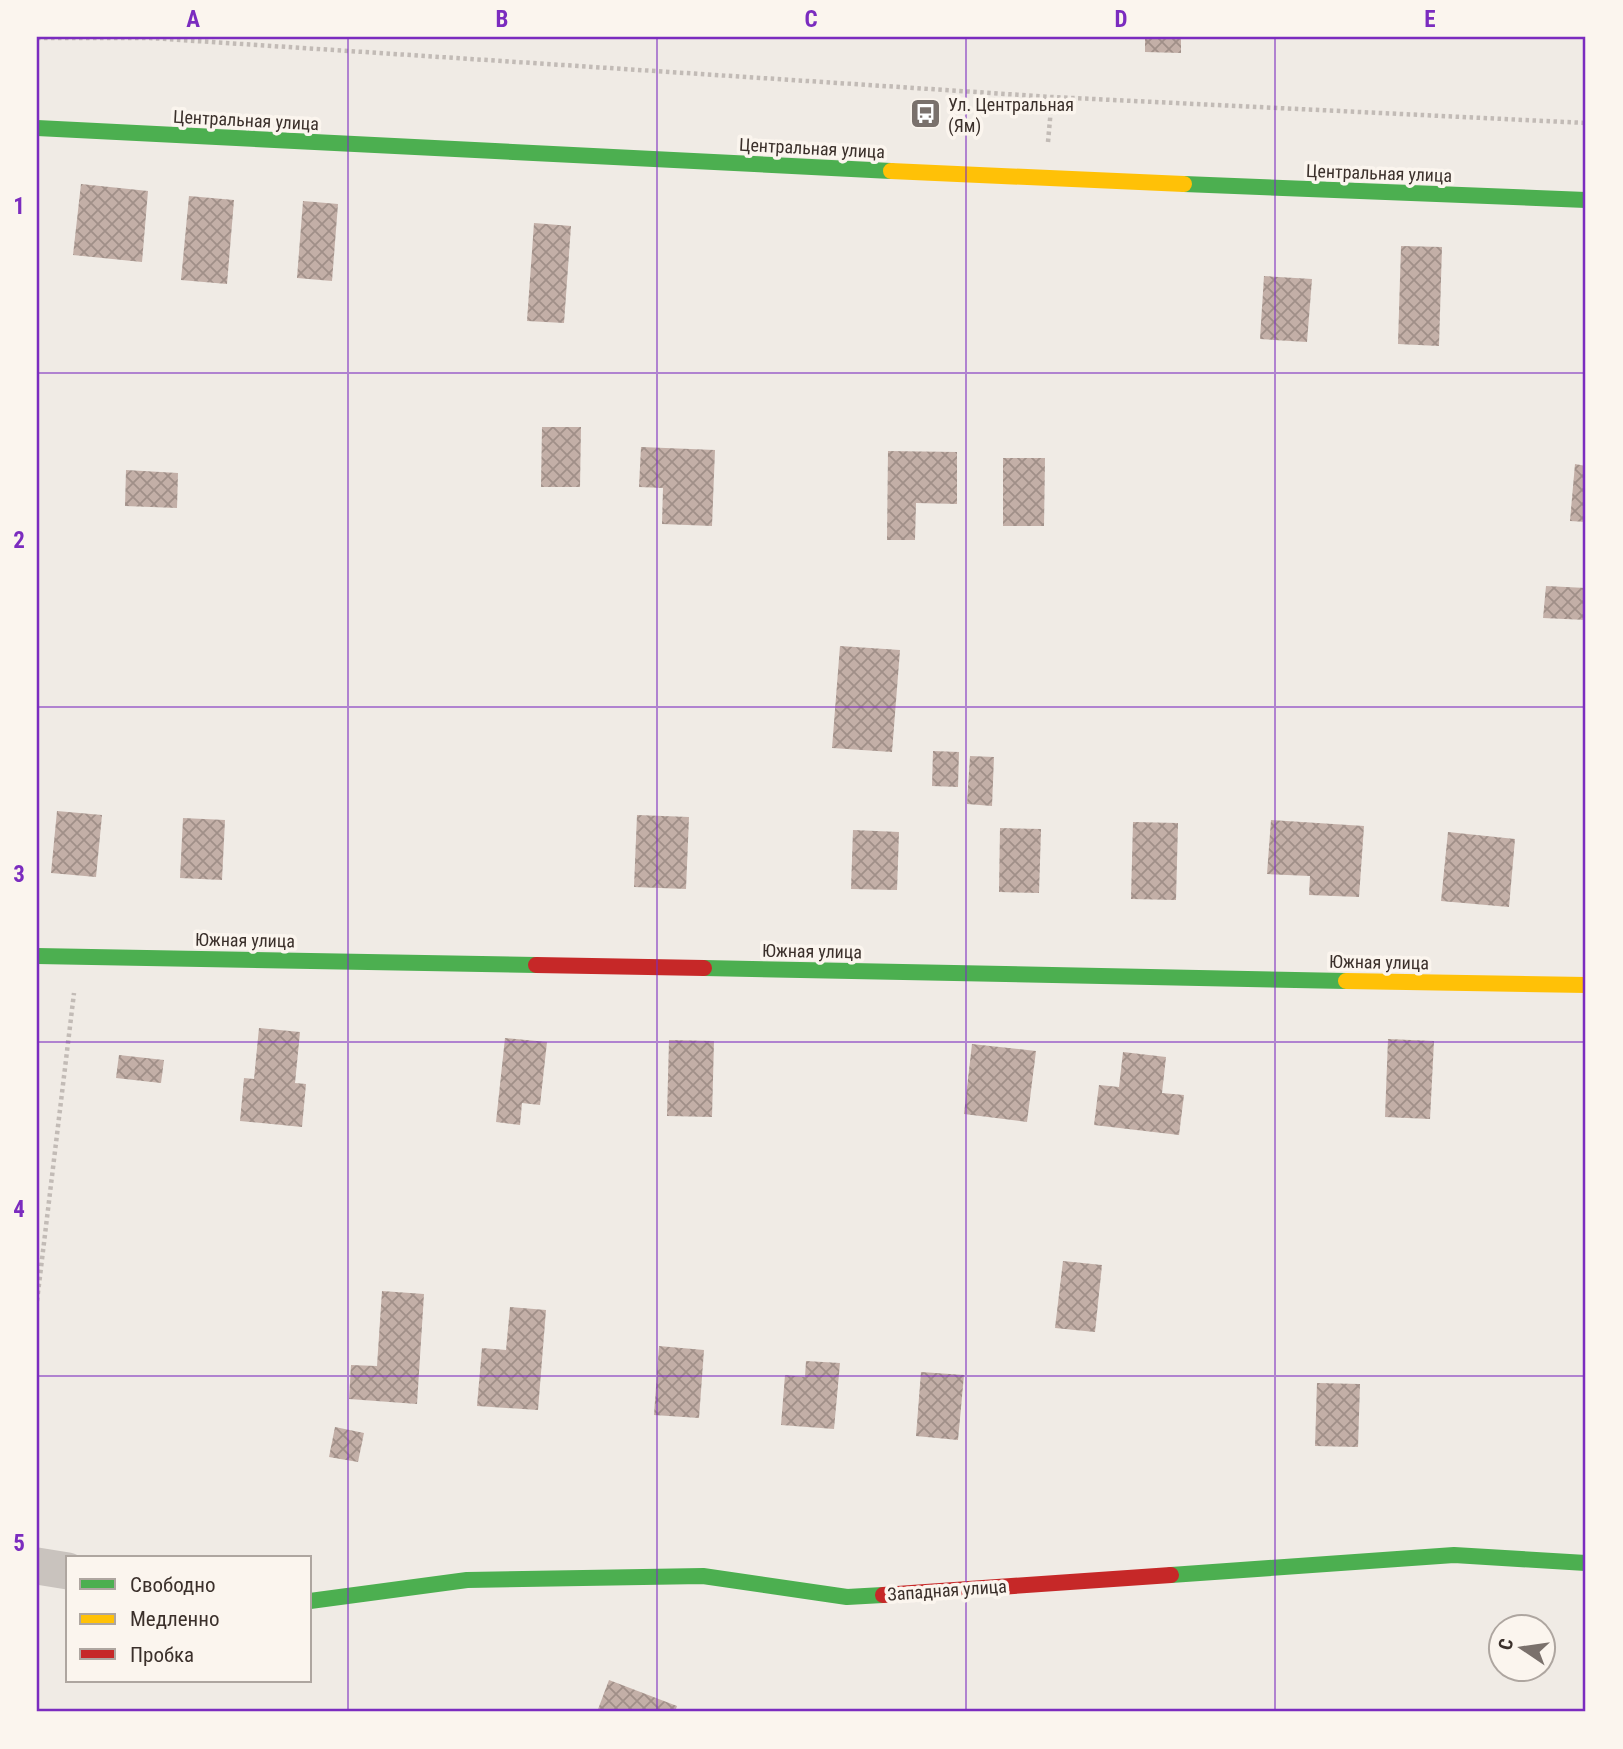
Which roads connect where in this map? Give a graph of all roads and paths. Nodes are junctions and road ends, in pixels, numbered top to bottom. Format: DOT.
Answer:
graph roads {
  1 [pos="37,38"];
  2 [pos="1586,123"];
  3 [pos="37,128"];
  4 [pos="1586,200"];
  5 [pos="37,956"];
  6 [pos="78,957"];
  7 [pos="1586,985"];
  8 [pos="37,1301"];
  9 [pos="1586,1563"];
  10 [pos="37,1566"];
  11 [pos="66,1571"];
  12 [pos="312,1601"];
  1 -- 2 [label="path"];
  3 -- 4 [label="street, Центральная улица"];
  5 -- 6 [label="street, Южная улица"];
  6 -- 7 [label="street, Южная улица"];
  6 -- 8 [label="path"];
  9 -- 12 [label="street, Западная улица"];
  10 -- 11 [label="street"];
}
